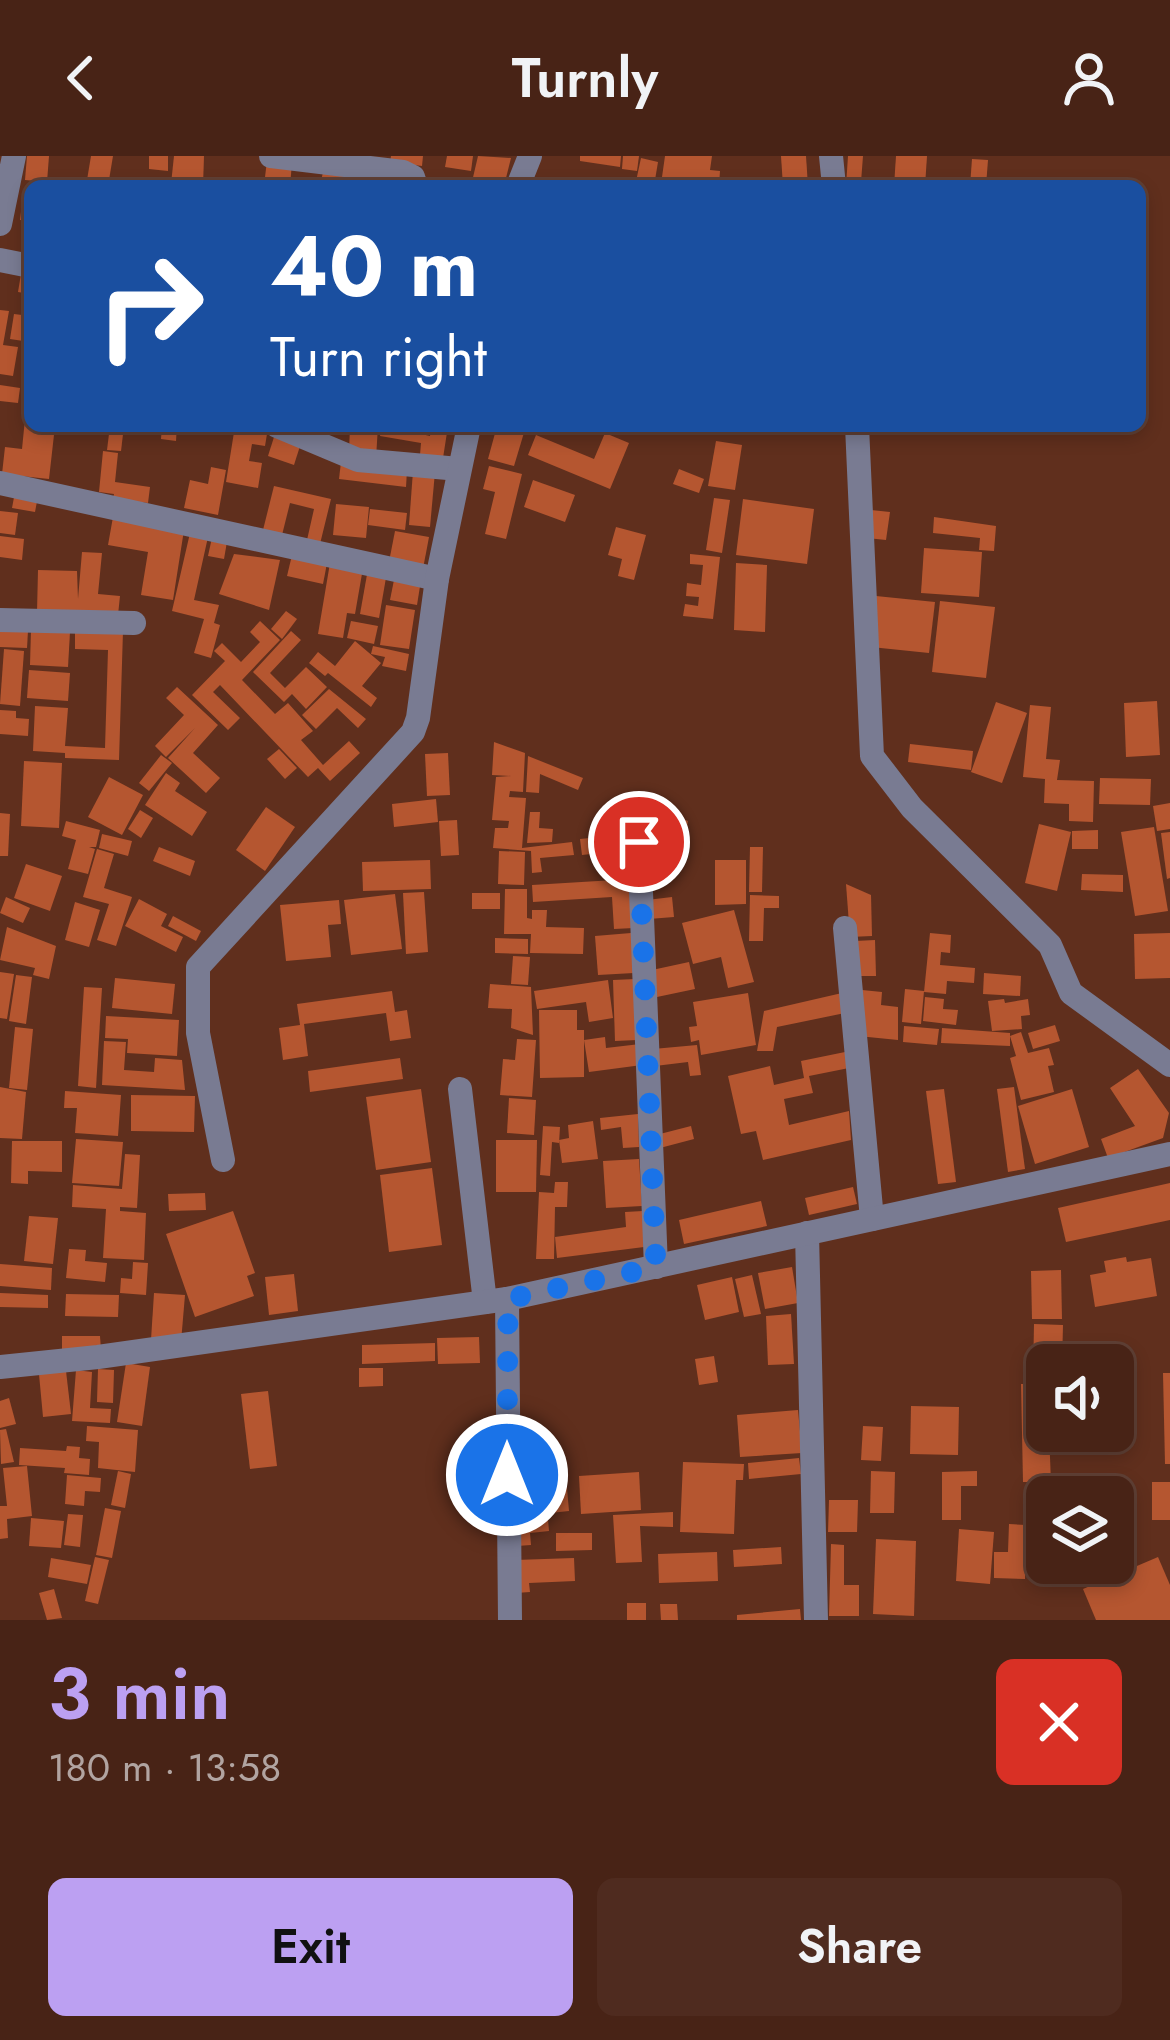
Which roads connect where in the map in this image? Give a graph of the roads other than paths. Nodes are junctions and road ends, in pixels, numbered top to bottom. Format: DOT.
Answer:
graph roads {
  1 [pos="14,156"];
  2 [pos="271,156"];
  3 [pos="414,180"];
  4 [pos="0,224"];
  5 [pos="291,432"];
  6 [pos="468,432"];
  7 [pos="856,432"];
  8 [pos="459,469"];
  9 [pos="0,483"];
  10 [pos="437,579"];
  11 [pos="0,620"];
  12 [pos="134,623"];
  13 [pos="639,842"];
  14 [pos="844,928"];
  15 [pos="1170,1065"];
  16 [pos="460,1089"];
  17 [pos="1170,1154"];
  18 [pos="223,1160"];
  19 [pos="872,1219"];
  20 [pos="807,1233"];
  21 [pos="656,1267"];
  22 [pos="496,1301"];
  23 [pos="0,1367"];
  24 [pos="510,1620"];
  25 [pos="816,1620"];
  1 -- 4 [label="street"];
  2 -- 3 [label="street"];
  5 -- 8 [label="street"];
  6 -- 8 [label="street"];
  7 -- 15 [label="street"];
  8 -- 10 [label="street"];
  9 -- 10 [label="street"];
  10 -- 18 [label="street"];
  11 -- 12 [label="street"];
  13 -- 21 [label="street"];
  14 -- 19 [label="street"];
  16 -- 22 [label="street"];
  17 -- 19 [label="street"];
  19 -- 20 [label="street"];
  20 -- 21 [label="street"];
  20 -- 25 [label="street"];
  21 -- 22 [label="street"];
  22 -- 23 [label="street"];
  22 -- 24 [label="street"];
}
